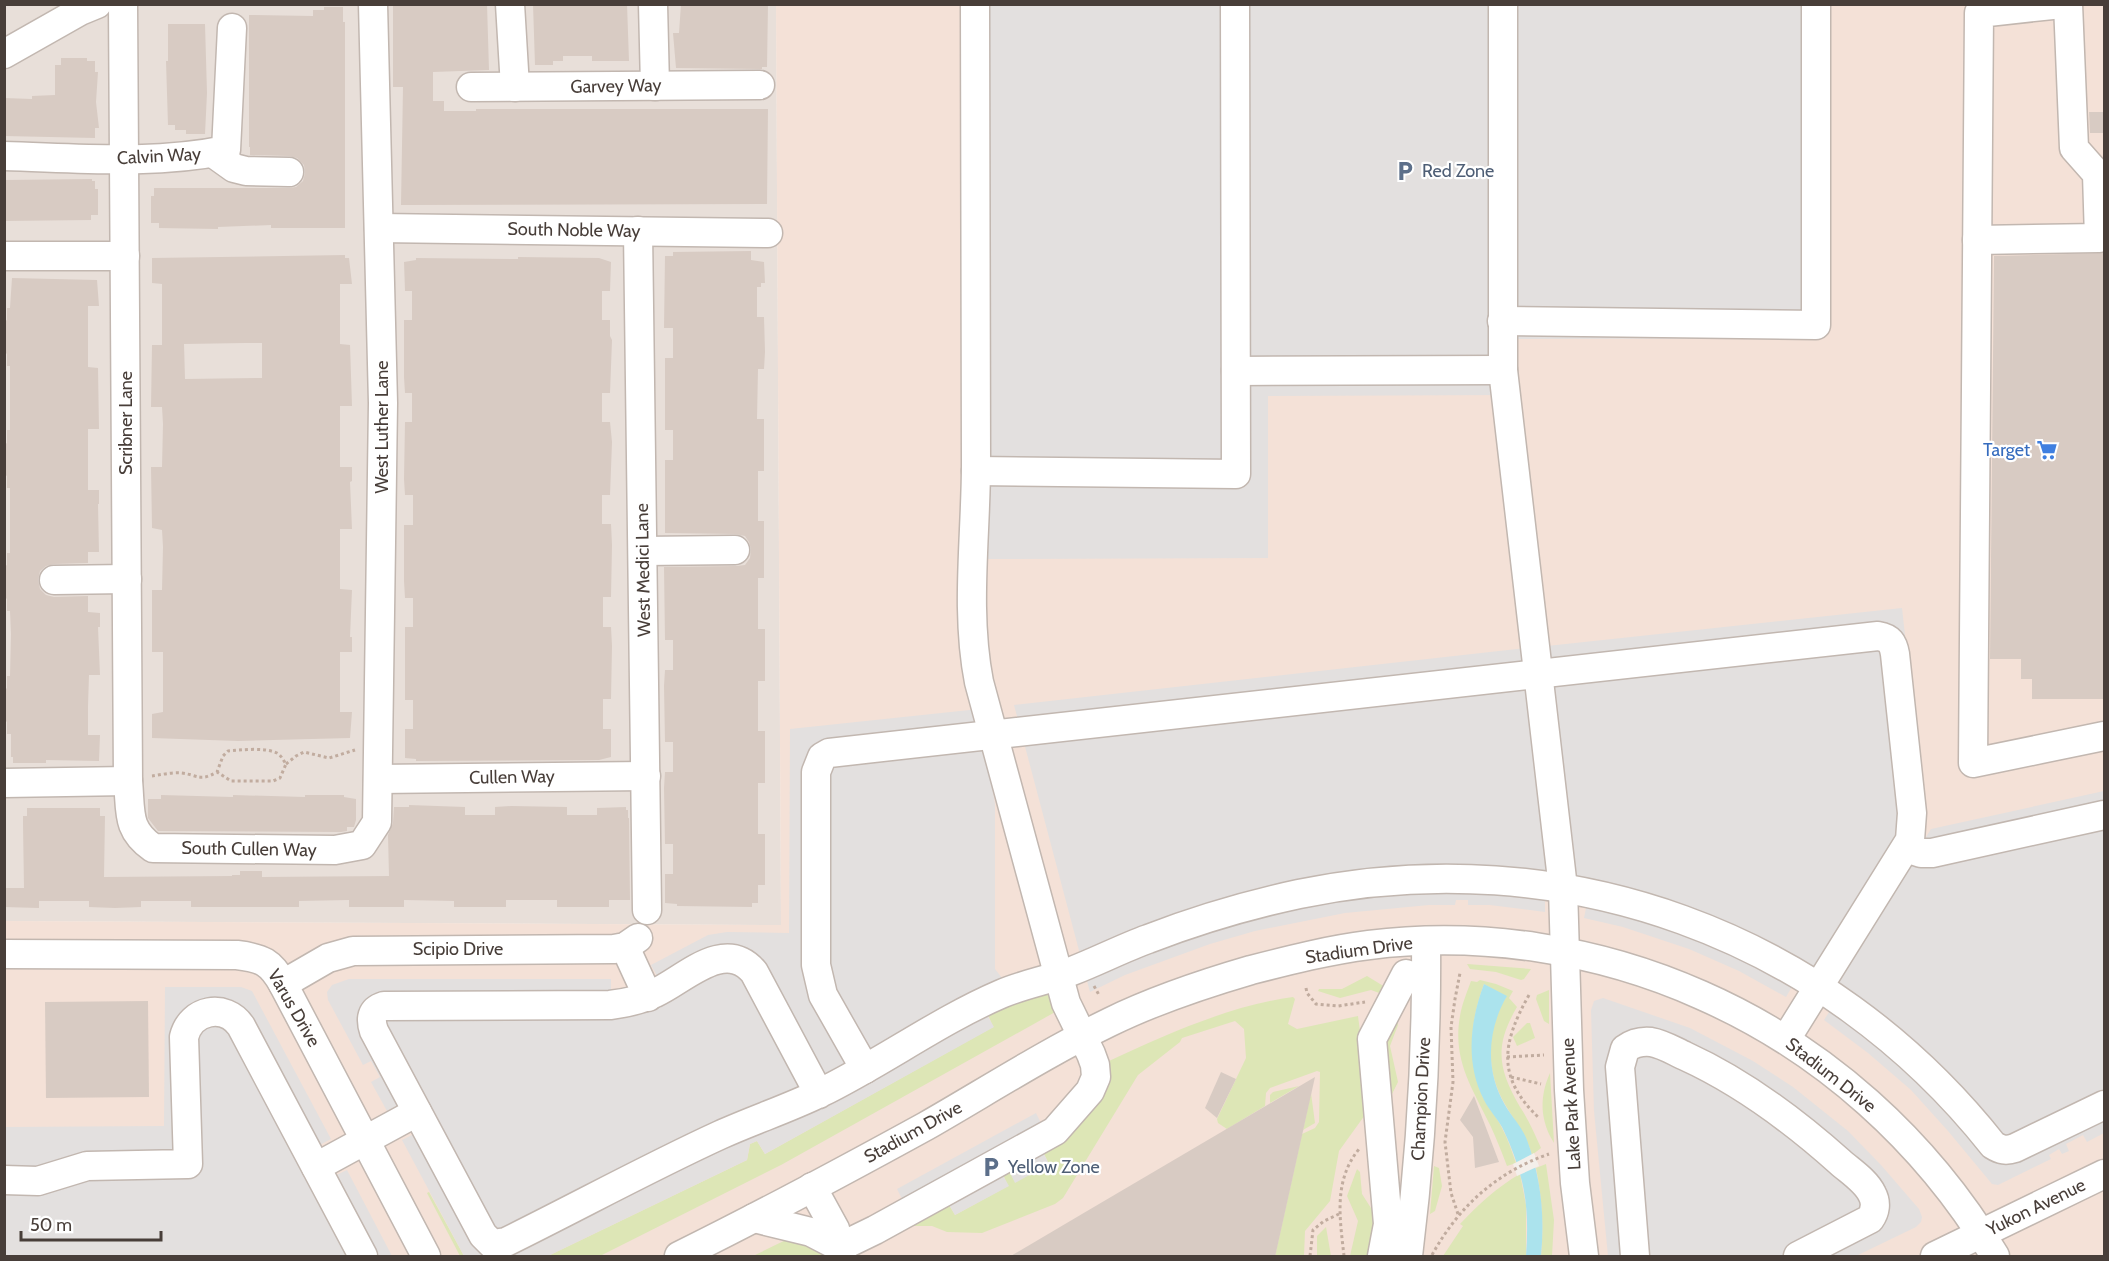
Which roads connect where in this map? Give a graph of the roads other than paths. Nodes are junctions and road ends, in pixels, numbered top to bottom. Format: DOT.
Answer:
graph roads {
  1 [pos="97,4"];
  2 [pos="123,4"];
  3 [pos="373,4"];
  4 [pos="510,4"];
  5 [pos="653,4"];
  6 [pos="975,4"];
  7 [pos="1235,4"];
  8 [pos="1503,4"];
  9 [pos="1816,4"];
  10 [pos="2062,4"];
  11 [pos="2068,4"];
  12 [pos="1980,9"];
  13 [pos="232,28"];
  14 [pos="4,54"];
  15 [pos="760,84"];
  16 [pos="655,86"];
  17 [pos="471,87"];
  18 [pos="515,87"];
  19 [pos="213,153"];
  20 [pos="4,156"];
  21 [pos="124,159"];
  22 [pos="289,172"];
  23 [pos="379,228"];
  24 [pos="638,231"];
  25 [pos="768,233"];
  26 [pos="1977,240"];
  27 [pos="4,256"];
  28 [pos="125,256"];
  29 [pos="1502,321"];
  30 [pos="1503,370"];
  31 [pos="1236,371"];
  32 [pos="976,471"];
  33 [pos="735,550"];
  34 [pos="643,551"];
  35 [pos="127,579"];
  36 [pos="54,580"];
  37 [pos="1538,674"];
  38 [pos="994,734"];
  39 [pos="2104,735"];
  40 [pos="646,776"];
  41 [pos="378,778"];
  42 [pos="137,779"];
  43 [pos="4,783"];
  44 [pos="2104,815"];
  45 [pos="140,839"];
  46 [pos="362,845"];
  47 [pos="1906,848"];
  48 [pos="1563,888"];
  49 [pos="647,910"];
  50 [pos="1426,941"];
  51 [pos="1565,952"];
  52 [pos="4,954"];
  53 [pos="1406,974"];
  54 [pos="1059,975"];
  55 [pos="283,984"];
  56 [pos="1819,986"];
  57 [pos="648,997"];
  58 [pos="1082,1036"];
  59 [pos="1786,1039"];
  60 [pos="865,1069"];
  61 [pos="819,1094"];
  62 [pos="2104,1105"];
  63 [pos="417,1112"];
  64 [pos="365,1140"];
  65 [pos="316,1167"];
  66 [pos="2104,1174"];
  67 [pos="4,1180"];
  68 [pos="812,1188"];
  69 [pos="754,1218"];
  70 [pos="1988,1245"];
  71 [pos="842,1252"];
  72 [pos="363,1257"];
  73 [pos="426,1257"];
  74 [pos="679,1257"];
  75 [pos="1382,1257"];
  76 [pos="1407,1257"];
  77 [pos="1584,1257"];
  78 [pos="1635,1257"];
  79 [pos="1798,1257"];
  80 [pos="1935,1257"];
  1 -- 14 [label="street"];
  2 -- 21 [label="street, Scribner Lane"];
  3 -- 23 [label="street, West Luther Lane"];
  4 -- 18 [label="street"];
  5 -- 16 [label="street"];
  6 -- 32 [label="street"];
  7 -- 31 [label="street"];
  8 -- 29 [label="street, Lake Park Avenue"];
  9 -- 29 [label="street"];
  10 -- 12 [label="street"];
  11 -- 26 [label="street"];
  12 -- 26 [label="street"];
  13 -- 19 [label="street, Calvin Way"];
  15 -- 16 [label="street, Garvey Way"];
  16 -- 18 [label="street, Garvey Way"];
  17 -- 18 [label="street, Garvey Way"];
  19 -- 21 [label="street, Calvin Way"];
  19 -- 22 [label="street"];
  20 -- 21 [label="street, Calvin Way"];
  21 -- 28 [label="street, Scribner Lane"];
  23 -- 24 [label="street, South Noble Way"];
  23 -- 41 [label="street, West Luther Lane"];
  24 -- 25 [label="street, South Noble Way"];
  24 -- 34 [label="street, West Medici Lane"];
  26 -- 39 [label="street"];
  27 -- 28 [label="street"];
  28 -- 35 [label="street, Scribner Lane"];
  29 -- 30 [label="street, Lake Park Avenue"];
  30 -- 31 [label="street"];
  30 -- 37 [label="street, Lake Park Avenue"];
  31 -- 32 [label="street"];
  32 -- 38 [label="street"];
  33 -- 34 [label="street"];
  34 -- 40 [label="street, West Medici Lane"];
  35 -- 36 [label="street"];
  35 -- 42 [label="street, Scribner Lane"];
  37 -- 38 [label="street"];
  37 -- 47 [label="street"];
  37 -- 48 [label="street, Lake Park Avenue"];
  38 -- 54 [label="street"];
  38 -- 60 [label="street"];
  40 -- 41 [label="street, Cullen Way"];
  40 -- 49 [label="street, West Medici Lane"];
  41 -- 46 [label="street, West Luther Lane"];
  42 -- 43 [label="street"];
  42 -- 45 [label="street, Scribner Lane"];
  44 -- 47 [label="street"];
  45 -- 46 [label="street, South Cullen Way"];
  47 -- 56 [label="street"];
  48 -- 51 [label="street, Lake Park Avenue"];
  48 -- 54 [label="street"];
  48 -- 56 [label="street"];
  50 -- 51 [label="street, Stadium Drive"];
  50 -- 58 [label="street, Stadium Drive"];
  50 -- 76 [label="street, Champion Drive"];
  51 -- 59 [label="street, Stadium Drive"];
  51 -- 77 [label="street, Lake Park Avenue"];
  52 -- 55 [label="street, Varus Drive"];
  53 -- 75 [label="street"];
  54 -- 58 [label="street"];
  54 -- 60 [label="street"];
  55 -- 57 [label="street, Scipio Drive"];
  55 -- 64 [label="street, Varus Drive"];
  56 -- 59 [label="street"];
  56 -- 62 [label="street"];
  57 -- 61 [label="street"];
  57 -- 63 [label="street"];
  58 -- 68 [label="street, Stadium Drive"];
  58 -- 71 [label="street"];
  59 -- 70 [label="street, Stadium Drive"];
  60 -- 61 [label="street"];
  61 -- 63 [label="street"];
  63 -- 64 [label="street"];
  64 -- 65 [label="street"];
  64 -- 73 [label="street, Varus Drive"];
  65 -- 67 [label="street"];
  65 -- 72 [label="street"];
  66 -- 70 [label="street, Yukon Avenue"];
  68 -- 69 [label="street, Stadium Drive"];
  68 -- 71 [label="street"];
  69 -- 71 [label="street"];
  69 -- 74 [label="street, Stadium Drive"];
  70 -- 80 [label="street, Yukon Avenue"];
  78 -- 79 [label="street"];
}
